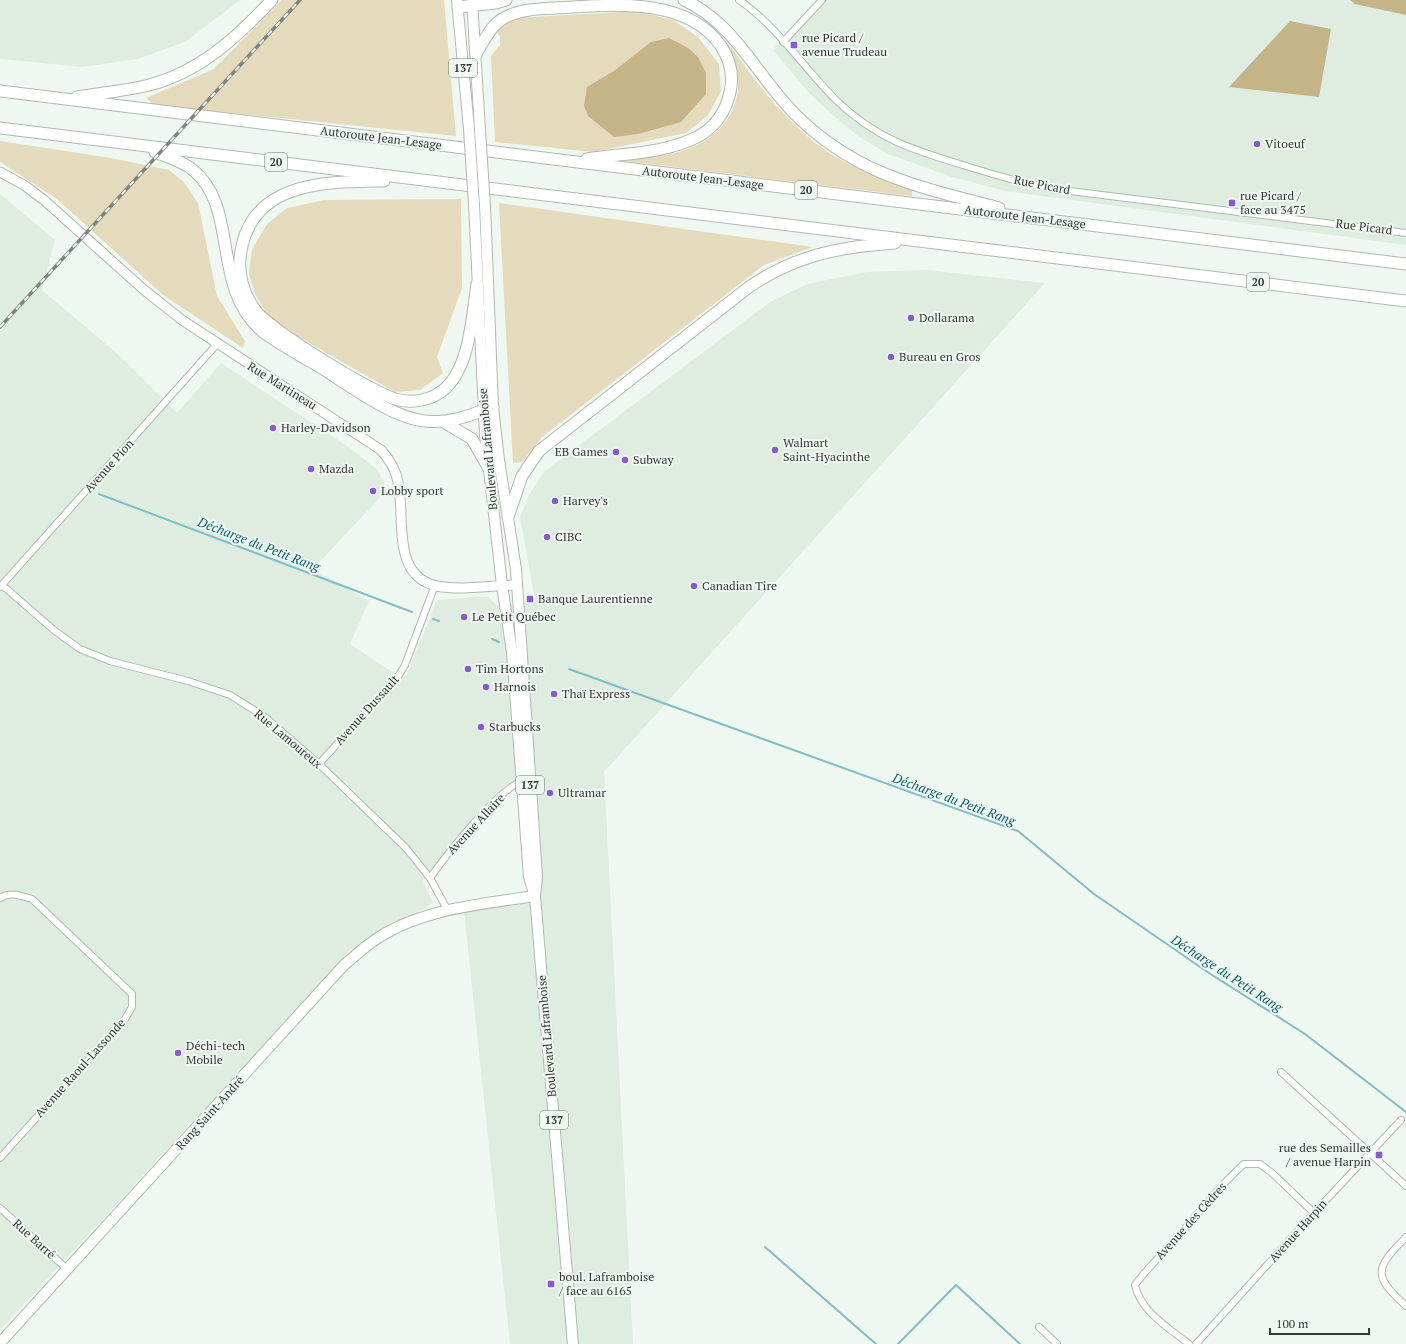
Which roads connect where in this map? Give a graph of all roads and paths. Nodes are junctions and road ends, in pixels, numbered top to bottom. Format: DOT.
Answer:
graph roads {
  1 [pos="272,0"];
  2 [pos="506,0"];
  3 [pos="684,0"];
  4 [pos="739,0"];
  5 [pos="822,0"];
  6 [pos="472,3"];
  7 [pos="458,4"];
  8 [pos="783,42"];
  9 [pos="476,54"];
  10 [pos="0,91"];
  11 [pos="66,99"];
  12 [pos="0,128"];
  13 [pos="133,145"];
  14 [pos="572,161"];
  15 [pos="0,172"];
  16 [pos="419,179"];
  17 [pos="1040,219"];
  18 [pos="1406,233"];
  19 [pos="921,241"];
  20 [pos="1406,264"];
  21 [pos="477,284"];
  22 [pos="1406,300"];
  23 [pos="218,344"];
  24 [pos="488,409"];
  25 [pos="442,421"];
  26 [pos="488,467"];
  27 [pos="508,517"];
  28 [pos="435,585"];
  29 [pos="502,585"];
  30 [pos="517,585"];
  31 [pos="1,586"];
  32 [pos="318,764"];
  33 [pos="526,780"];
  34 [pos="430,878"];
  35 [pos="535,896"];
  36 [pos="0,898"];
  37 [pos="447,909"];
  38 [pos="1281,1072"];
  39 [pos="1401,1120"];
  40 [pos="1370,1154"];
  41 [pos="0,1158"];
  42 [pos="1406,1186"];
  43 [pos="0,1208"];
  44 [pos="1314,1212"];
  45 [pos="1406,1237"];
  46 [pos="68,1270"];
  47 [pos="1406,1306"];
  48 [pos="1039,1327"];
  49 [pos="0,1343"];
  50 [pos="574,1344"];
  51 [pos="1057,1344"];
  52 [pos="1189,1344"];
  53 [pos="1196,1344"];
  1 -- 11 [label="highway"];
  2 -- 6 [label="highway"];
  3 -- 17 [label="highway"];
  4 -- 8 [label="street, Rue Picard"];
  5 -- 8 [label="street"];
  6 -- 7 [label="highway"];
  6 -- 9 [label="main road, Boulevard Laframboise / 137"];
  7 -- 21 [label="main road, Boulevard Laframboise / 137, bridge"];
  8 -- 18 [label="street, Rue Picard"];
  9 -- 14 [label="highway"];
  9 -- 24 [label="main road, Boulevard Laframboise / 137, bridge"];
  10 -- 11 [label="highway, Autoroute Jean-Lesage / 20"];
  11 -- 14 [label="highway, Autoroute Jean-Lesage / 20"];
  12 -- 13 [label="highway, 20"];
  13 -- 16 [label="highway, 20"];
  13 -- 25 [label="highway"];
  14 -- 17 [label="highway, Autoroute Jean-Lesage / 20"];
  15 -- 23 [label="street, Rue Martineau"];
  16 -- 19 [label="highway, 20"];
  16 -- 21 [label="highway"];
  17 -- 20 [label="highway, Autoroute Jean-Lesage / 20"];
  19 -- 22 [label="highway, 20"];
  19 -- 27 [label="highway"];
  21 -- 24 [label="main road, Boulevard Laframboise / 137"];
  23 -- 28 [label="street, Rue Martineau"];
  23 -- 31 [label="street, Avenue Pion"];
  24 -- 25 [label="highway"];
  24 -- 26 [label="main road, Boulevard Laframboise / 137"];
  24 -- 27 [label="main road, Boulevard Laframboise / 137"];
  25 -- 26 [label="highway"];
  26 -- 29 [label="main road, Boulevard Laframboise / 137"];
  27 -- 30 [label="main road, Boulevard Laframboise / 137"];
  28 -- 29 [label="street, Rue Martineau"];
  28 -- 32 [label="street, Avenue Dussault"];
  29 -- 30 [label="street, Rue Martineau"];
  29 -- 33 [label="main road, Boulevard Laframboise / 137"];
  30 -- 33 [label="main road, Boulevard Laframboise / 137"];
  31 -- 32 [label="street, Rue Lamoureux"];
  32 -- 34 [label="street, Rue Lamoureux"];
  33 -- 34 [label="street, Avenue Allaire"];
  33 -- 35 [label="main road, Boulevard Laframboise / 137"];
  34 -- 37 [label="street, Rue Lamoureux"];
  35 -- 37 [label="main road, Rang Saint-André"];
  35 -- 50 [label="main road, Boulevard Laframboise / 137"];
  36 -- 41 [label="street, Avenue Raoul-Lassonde"];
  37 -- 46 [label="main road, Rang Saint-André"];
  38 -- 40 [label="street"];
  39 -- 40 [label="street, Avenue Harpin"];
  40 -- 42 [label="street"];
  40 -- 44 [label="street, Avenue Harpin"];
  43 -- 46 [label="street, Rue Barré"];
  44 -- 52 [label="street, Avenue des Cèdres"];
  44 -- 53 [label="street, Avenue Harpin"];
  45 -- 47 [label="street"];
  46 -- 49 [label="main road, Rang Saint-André"];
  48 -- 51 [label="street"];
}
